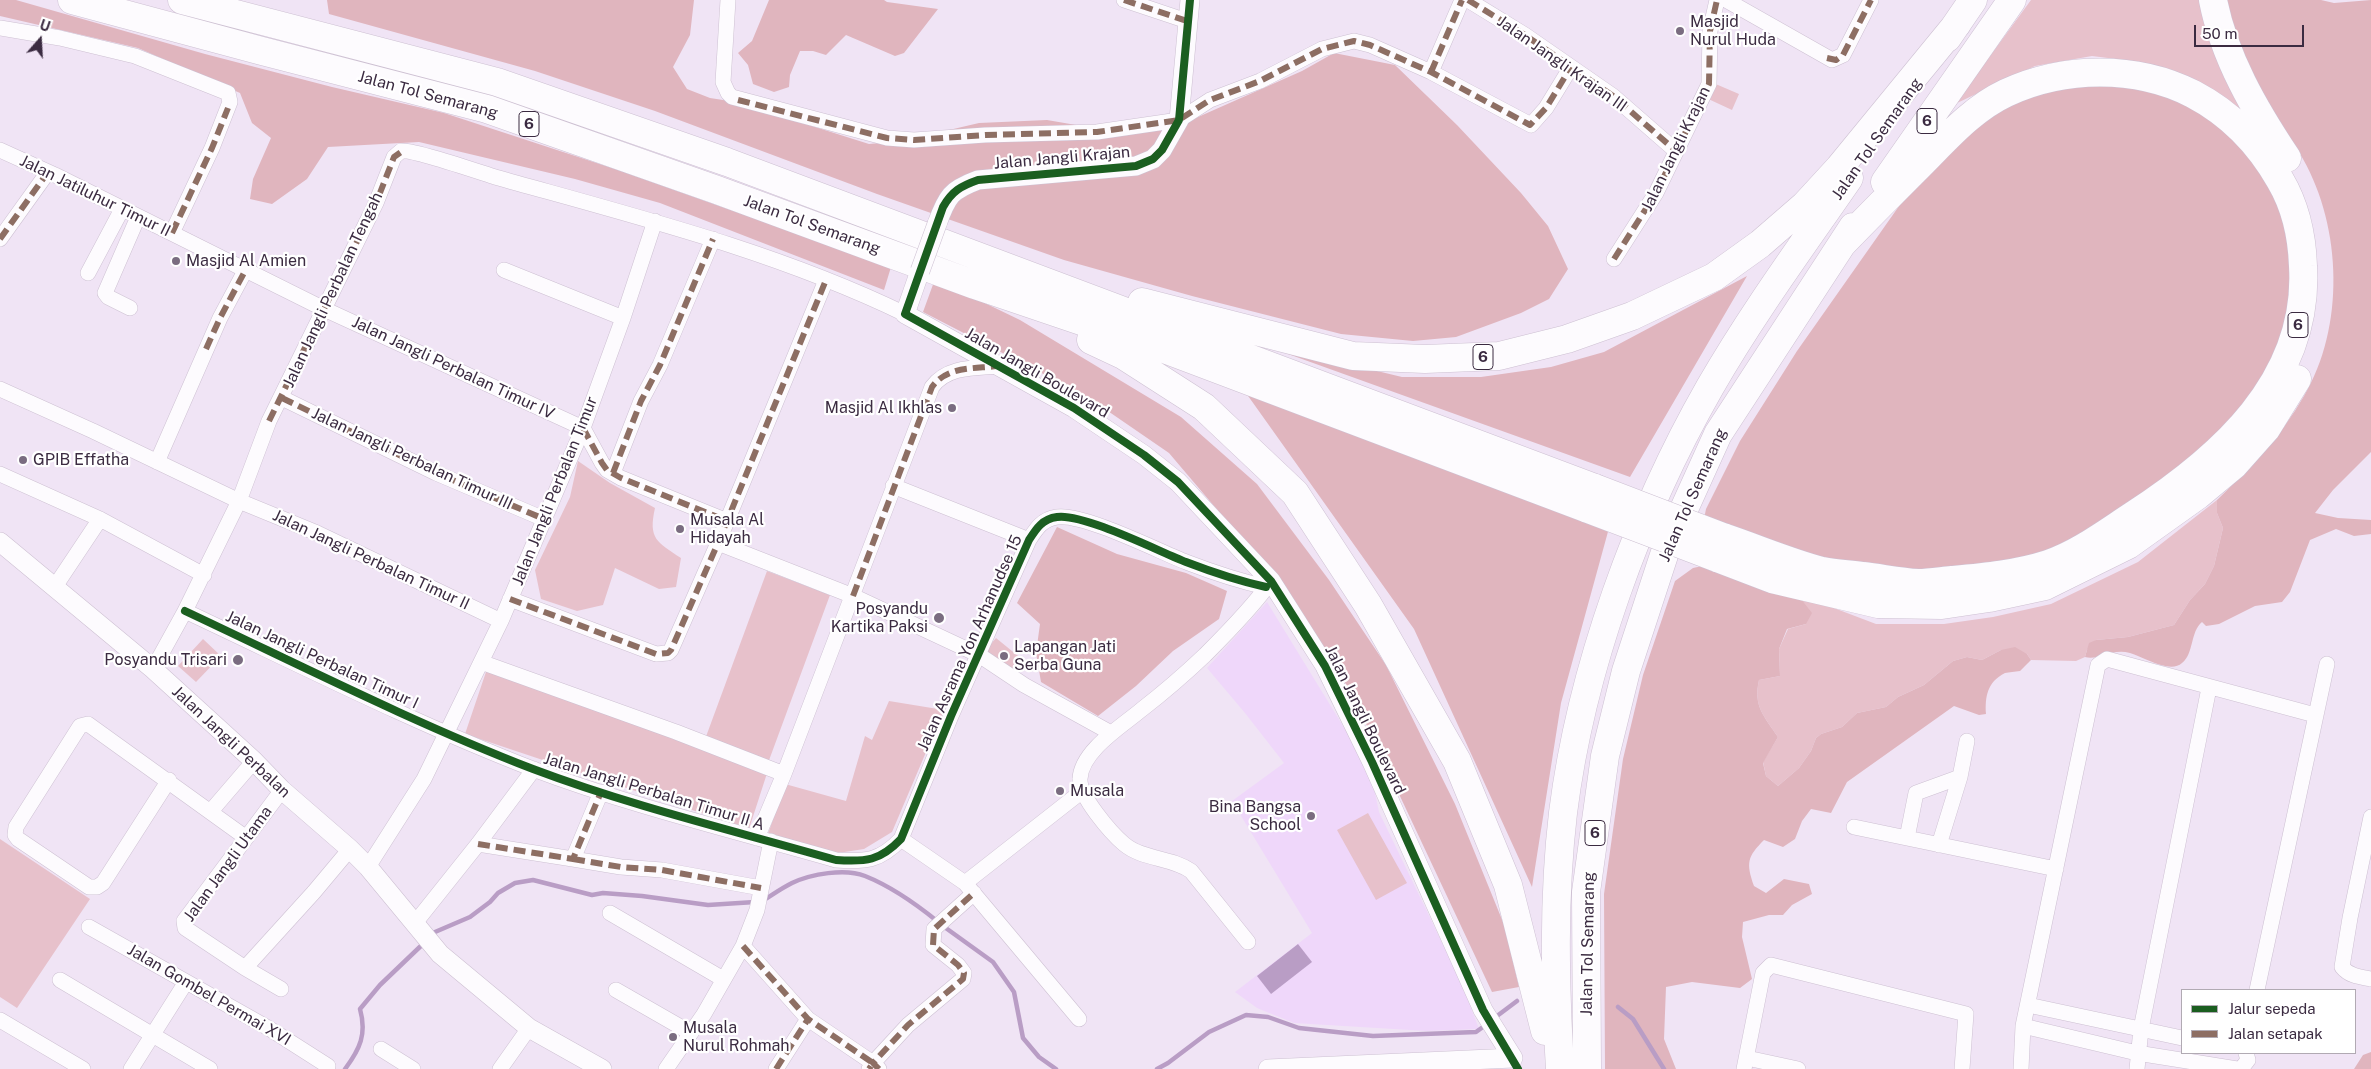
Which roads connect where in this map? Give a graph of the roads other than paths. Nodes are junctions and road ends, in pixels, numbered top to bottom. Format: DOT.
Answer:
graph roads {
  1 [pos="72,0"];
  2 [pos="182,0"];
  3 [pos="728,0"];
  4 [pos="1124,0"];
  5 [pos="1190,0"];
  6 [pos="1462,0"];
  7 [pos="1468,0"];
  8 [pos="1717,0"];
  9 [pos="1726,0"];
  10 [pos="1871,0"];
  11 [pos="1973,0"];
  12 [pos="2012,0"];
  13 [pos="2213,0"];
  14 [pos="1187,21"];
  15 [pos="1957,24"];
  16 [pos="0,28"];
  17 [pos="1571,67"];
  18 [pos="1432,72"];
  19 [pos="1179,120"];
  20 [pos="0,150"];
  21 [pos="1676,151"];
  22 [pos="48,172"];
  23 [pos="122,209"];
  24 [pos="138,217"];
  25 [pos="655,221"];
  26 [pos="902,228"];
  27 [pos="172,233"];
  28 [pos="0,239"];
  29 [pos="714,239"];
  30 [pos="1842,242"];
  31 [pos="1614,260"];
  32 [pos="504,270"];
  33 [pos="245,271"];
  34 [pos="88,273"];
  35 [pos="826,280"];
  36 [pos="975,285"];
  37 [pos="130,308"];
  38 [pos="324,309"];
  39 [pos="905,314"];
  40 [pos="623,318"];
  41 [pos="999,366"];
  42 [pos="0,389"];
  43 [pos="282,398"];
  44 [pos="583,428"];
  45 [pos="157,462"];
  46 [pos="613,473"];
  47 [pos="0,474"];
  48 [pos="893,486"];
  49 [pos="1591,499"];
  50 [pos="239,501"];
  51 [pos="100,519"];
  52 [pos="544,519"];
  53 [pos="727,521"];
  54 [pos="1029,540"];
  55 [pos="0,542"];
  56 [pos="718,542"];
  57 [pos="1720,547"];
  58 [pos="204,575"];
  59 [pos="1268,584"];
  60 [pos="54,588"];
  61 [pos="852,596"];
  62 [pos="510,599"];
  63 [pos="185,611"];
  64 [pos="501,620"];
  65 [pos="980,655"];
  66 [pos="481,662"];
  67 [pos="2327,664"];
  68 [pos="153,669"];
  69 [pos="2209,688"];
  70 [pos="2315,715"];
  71 [pos="447,733"];
  72 [pos="1111,733"];
  73 [pos="1967,742"];
  74 [pos="254,761"];
  75 [pos="534,769"];
  76 [pos="784,774"];
  77 [pos="1960,777"];
  78 [pos="169,780"];
  79 [pos="282,790"];
  80 [pos="601,792"];
  81 [pos="1081,792"];
  82 [pos="210,811"];
  83 [pos="2371,818"];
  84 [pos="1854,827"];
  85 [pos="245,837"];
  86 [pos="901,838"];
  87 [pos="1907,838"];
  88 [pos="764,840"];
  89 [pos="478,844"];
  90 [pos="1939,845"];
  91 [pos="350,849"];
  92 [pos="573,859"];
  93 [pos="368,867"];
  94 [pos="2056,869"];
  95 [pos="969,888"];
  96 [pos="759,899"];
  97 [pos="610,913"];
  98 [pos="89,926"];
  99 [pos="424,934"];
  100 [pos="1248,942"];
  101 [pos="743,946"];
  102 [pos="245,968"];
  103 [pos="724,979"];
  104 [pos="2371,979"];
  105 [pos="60,980"];
  106 [pos="186,982"];
  107 [pos="280,988"];
  108 [pos="2257,989"];
  109 [pos="616,990"];
  110 [pos="2028,1005"];
  111 [pos="808,1018"];
  112 [pos="1079,1019"];
  113 [pos="0,1020"];
  114 [pos="2024,1026"];
  115 [pos="530,1028"];
  116 [pos="2141,1029"];
  117 [pos="691,1033"];
  118 [pos="151,1035"];
  119 [pos="2181,1038"];
  120 [pos="381,1049"];
  121 [pos="2136,1053"];
  122 [pos="2246,1054"];
  123 [pos="1516,1063"];
  124 [pos="1746,1064"];
  125 [pos="1434,1065"];
  126 [pos="328,1066"];
  127 [pos="874,1067"];
  128 [pos="1332,1068"];
  129 [pos="82,1069"];
  130 [pos="131,1069"];
  131 [pos="210,1069"];
  132 [pos="413,1069"];
  133 [pos="500,1069"];
  134 [pos="602,1069"];
  135 [pos="666,1069"];
  136 [pos="776,1069"];
  137 [pos="1268,1069"];
  138 [pos="1555,1069"];
  139 [pos="1560,1069"];
  140 [pos="1587,1069"];
  141 [pos="1798,1069"];
  142 [pos="1962,1069"];
  143 [pos="2021,1069"];
  144 [pos="2136,1069"];
  145 [pos="2237,1069"];
  146 [pos="2241,1069"];
  1 -- 36 [label="highway, Jalan Tol Semarang / 6"];
  2 -- 26 [label="highway, Jalan Tol Semarang / 6"];
  3 -- 19 [label="street"];
  4 -- 14 [label="street"];
  5 -- 14 [label="street, Jalan Jangli Krajan"];
  6 -- 18 [label="street"];
  7 -- 17 [label="street, Jalan Jangli Krajan III"];
  8 -- 21 [label="street, Jalan Jangli Krajan"];
  9 -- 10 [label="street"];
  11 -- 15 [label="highway, Jalan Tol Semarang / 6"];
  12 -- 30 [label="highway, Jalan Tol Semarang / 6"];
  13 -- 57 [label="highway, 6"];
  14 -- 19 [label="street, Jalan Jangli Krajan"];
  15 -- 26 [label="highway, 6"];
  15 -- 139 [label="highway, Jalan Tol Semarang / 6"];
  16 -- 27 [label="street"];
  17 -- 18 [label="street"];
  17 -- 21 [label="street, Jalan Jangli Krajan III"];
  18 -- 19 [label="street"];
  19 -- 39 [label="street, Jalan Jangli Krajan, bridge"];
  20 -- 22 [label="street, Jalan Jatiluhur Timur II"];
  21 -- 31 [label="street, Jalan Jangli Krajan"];
  22 -- 23 [label="street, Jalan Jatiluhur Timur II"];
  22 -- 28 [label="street"];
  23 -- 24 [label="street, Jalan Jatiluhur Timur II"];
  23 -- 34 [label="street"];
  24 -- 27 [label="street, Jalan Jatiluhur Timur II"];
  24 -- 37 [label="street"];
  25 -- 29 [label="street"];
  25 -- 38 [label="street, Jalan Jangli Perbalan Tengah"];
  25 -- 40 [label="street, Jalan Jangli Perbalan Timur"];
  26 -- 49 [label="highway, 6"];
  27 -- 33 [label="street, Jalan Jatiluhur Timur II"];
  29 -- 35 [label="street"];
  29 -- 46 [label="street"];
  30 -- 57 [label="highway, 6"];
  30 -- 140 [label="highway, Jalan Tol Semarang / 6"];
  32 -- 40 [label="street"];
  33 -- 38 [label="street, Jalan Jatiluhur Timur II"];
  33 -- 45 [label="street"];
  35 -- 39 [label="street"];
  35 -- 53 [label="street"];
  36 -- 49 [label="highway, 6"];
  36 -- 138 [label="highway, 6"];
  38 -- 43 [label="street, Jalan Jangli Perbalan Tengah"];
  38 -- 44 [label="street, Jalan Jangli Perbalan Timur IV"];
  39 -- 41 [label="street, Jalan Jangli Boulevard"];
  40 -- 44 [label="street, Jalan Jangli Perbalan Timur"];
  41 -- 48 [label="street"];
  41 -- 59 [label="street, Jalan Jangli Boulevard"];
  42 -- 45 [label="street, Jalan Jangli Perbalan Timur II"];
  43 -- 50 [label="street, Jalan Jangli Perbalan Tengah"];
  43 -- 52 [label="street, Jalan Jangli Perbalan Timur III"];
  44 -- 46 [label="street"];
  44 -- 52 [label="street, Jalan Jangli Perbalan Timur"];
  45 -- 50 [label="street, Jalan Jangli Perbalan Timur II"];
  46 -- 53 [label="street"];
  47 -- 51 [label="street"];
  48 -- 54 [label="street"];
  48 -- 61 [label="street"];
  49 -- 57 [label="highway, 6, bridge"];
  50 -- 58 [label="street, Jalan Jangli Perbalan Tengah"];
  50 -- 64 [label="street, Jalan Jangli Perbalan Timur II"];
  51 -- 58 [label="street"];
  51 -- 60 [label="street"];
  52 -- 62 [label="street, Jalan Jangli Perbalan Timur"];
  53 -- 56 [label="street"];
  54 -- 59 [label="street, Jalan Asrama Yon Arhanudse 15"];
  54 -- 65 [label="street, Jalan Asrama Yon Arhanudse 15"];
  55 -- 60 [label="street, Jalan Jangli Perbalan"];
  56 -- 61 [label="street, Jalan Asrama Yon Arhanudse 15"];
  56 -- 62 [label="street"];
  58 -- 63 [label="street, Jalan Jangli Perbalan Tengah"];
  59 -- 72 [label="street"];
  59 -- 123 [label="street, Jalan Jangli Boulevard"];
  60 -- 68 [label="street, Jalan Jangli Perbalan"];
  61 -- 65 [label="street, Jalan Asrama Yon Arhanudse 15"];
  61 -- 76 [label="street"];
  62 -- 64 [label="street, Jalan Jangli Perbalan Timur"];
  63 -- 68 [label="street, Jalan Jangli Perbalan Tengah"];
  63 -- 71 [label="street, Jalan Jangli Perbalan Timur I"];
  64 -- 66 [label="street, Jalan Jangli Perbalan Timur"];
  65 -- 72 [label="street, Jalan Asrama Yon Arhanudse 15"];
  65 -- 86 [label="street, Jalan Asrama Yon Arhanudse 15"];
  66 -- 71 [label="street, Jalan Jangli Perbalan Timur"];
  66 -- 76 [label="street"];
  67 -- 70 [label="street"];
  68 -- 74 [label="street, Jalan Jangli Perbalan"];
  69 -- 70 [label="street"];
  69 -- 94 [label="street"];
  69 -- 116 [label="street"];
  70 -- 108 [label="street"];
  71 -- 75 [label="street, Jalan Jangli Perbalan Timur II A"];
  71 -- 93 [label="street, Jalan Jangli Perbalan Timur"];
  72 -- 81 [label="street"];
  73 -- 77 [label="street"];
  74 -- 79 [label="street, Jalan Jangli Perbalan"];
  74 -- 82 [label="street"];
  75 -- 80 [label="street, Jalan Jangli Perbalan Timur II A"];
  75 -- 89 [label="street"];
  76 -- 88 [label="street"];
  77 -- 87 [label="street"];
  77 -- 90 [label="street"];
  78 -- 78 [label="street"];
  78 -- 82 [label="street"];
  79 -- 85 [label="street, Jalan Jangli Utama"];
  79 -- 91 [label="street, Jalan Jangli Perbalan"];
  80 -- 88 [label="street, Jalan Jangli Perbalan Timur II A"];
  80 -- 92 [label="street"];
  81 -- 95 [label="street"];
  81 -- 100 [label="street"];
  82 -- 85 [label="street"];
  83 -- 104 [label="street"];
  84 -- 87 [label="street"];
  85 -- 102 [label="street, Jalan Jangli Utama"];
  86 -- 88 [label="street, Jalan Asrama Yon Arhanudse 15"];
  86 -- 95 [label="street"];
  87 -- 90 [label="street"];
  88 -- 96 [label="street"];
  89 -- 92 [label="street"];
  89 -- 99 [label="street"];
  90 -- 94 [label="street"];
  91 -- 93 [label="street, Jalan Jangli Perbalan"];
  91 -- 102 [label="street"];
  92 -- 96 [label="street"];
  93 -- 99 [label="street, Jalan Jangli Perbalan"];
  94 -- 110 [label="street"];
  95 -- 112 [label="street"];
  95 -- 127 [label="street"];
  96 -- 101 [label="street"];
  97 -- 103 [label="street"];
  98 -- 106 [label="street, Jalan Gombel Permai XVI"];
  99 -- 115 [label="street, Jalan Jangli Perbalan"];
  101 -- 103 [label="street"];
  101 -- 111 [label="street"];
  102 -- 107 [label="street, Jalan Jangli Utama"];
  103 -- 117 [label="street"];
  105 -- 118 [label="street"];
  106 -- 118 [label="street"];
  106 -- 126 [label="street, Jalan Gombel Permai XVI"];
  109 -- 117 [label="street"];
  110 -- 114 [label="street"];
  110 -- 116 [label="street"];
  111 -- 127 [label="street"];
  111 -- 136 [label="street"];
  113 -- 129 [label="street"];
  114 -- 121 [label="street"];
  114 -- 143 [label="street"];
  115 -- 133 [label="street"];
  115 -- 134 [label="street, Jalan Jangli Perbalan"];
  116 -- 119 [label="street"];
  116 -- 121 [label="street"];
  117 -- 135 [label="street"];
  118 -- 130 [label="street"];
  118 -- 131 [label="street"];
  120 -- 132 [label="street"];
  121 -- 144 [label="street"];
  121 -- 145 [label="street"];
  122 -- 146 [label="street"];
  123 -- 125 [label="street"];
  124 -- 141 [label="street"];
  124 -- 142 [label="street"];
  125 -- 128 [label="street"];
  128 -- 137 [label="street"];
}
